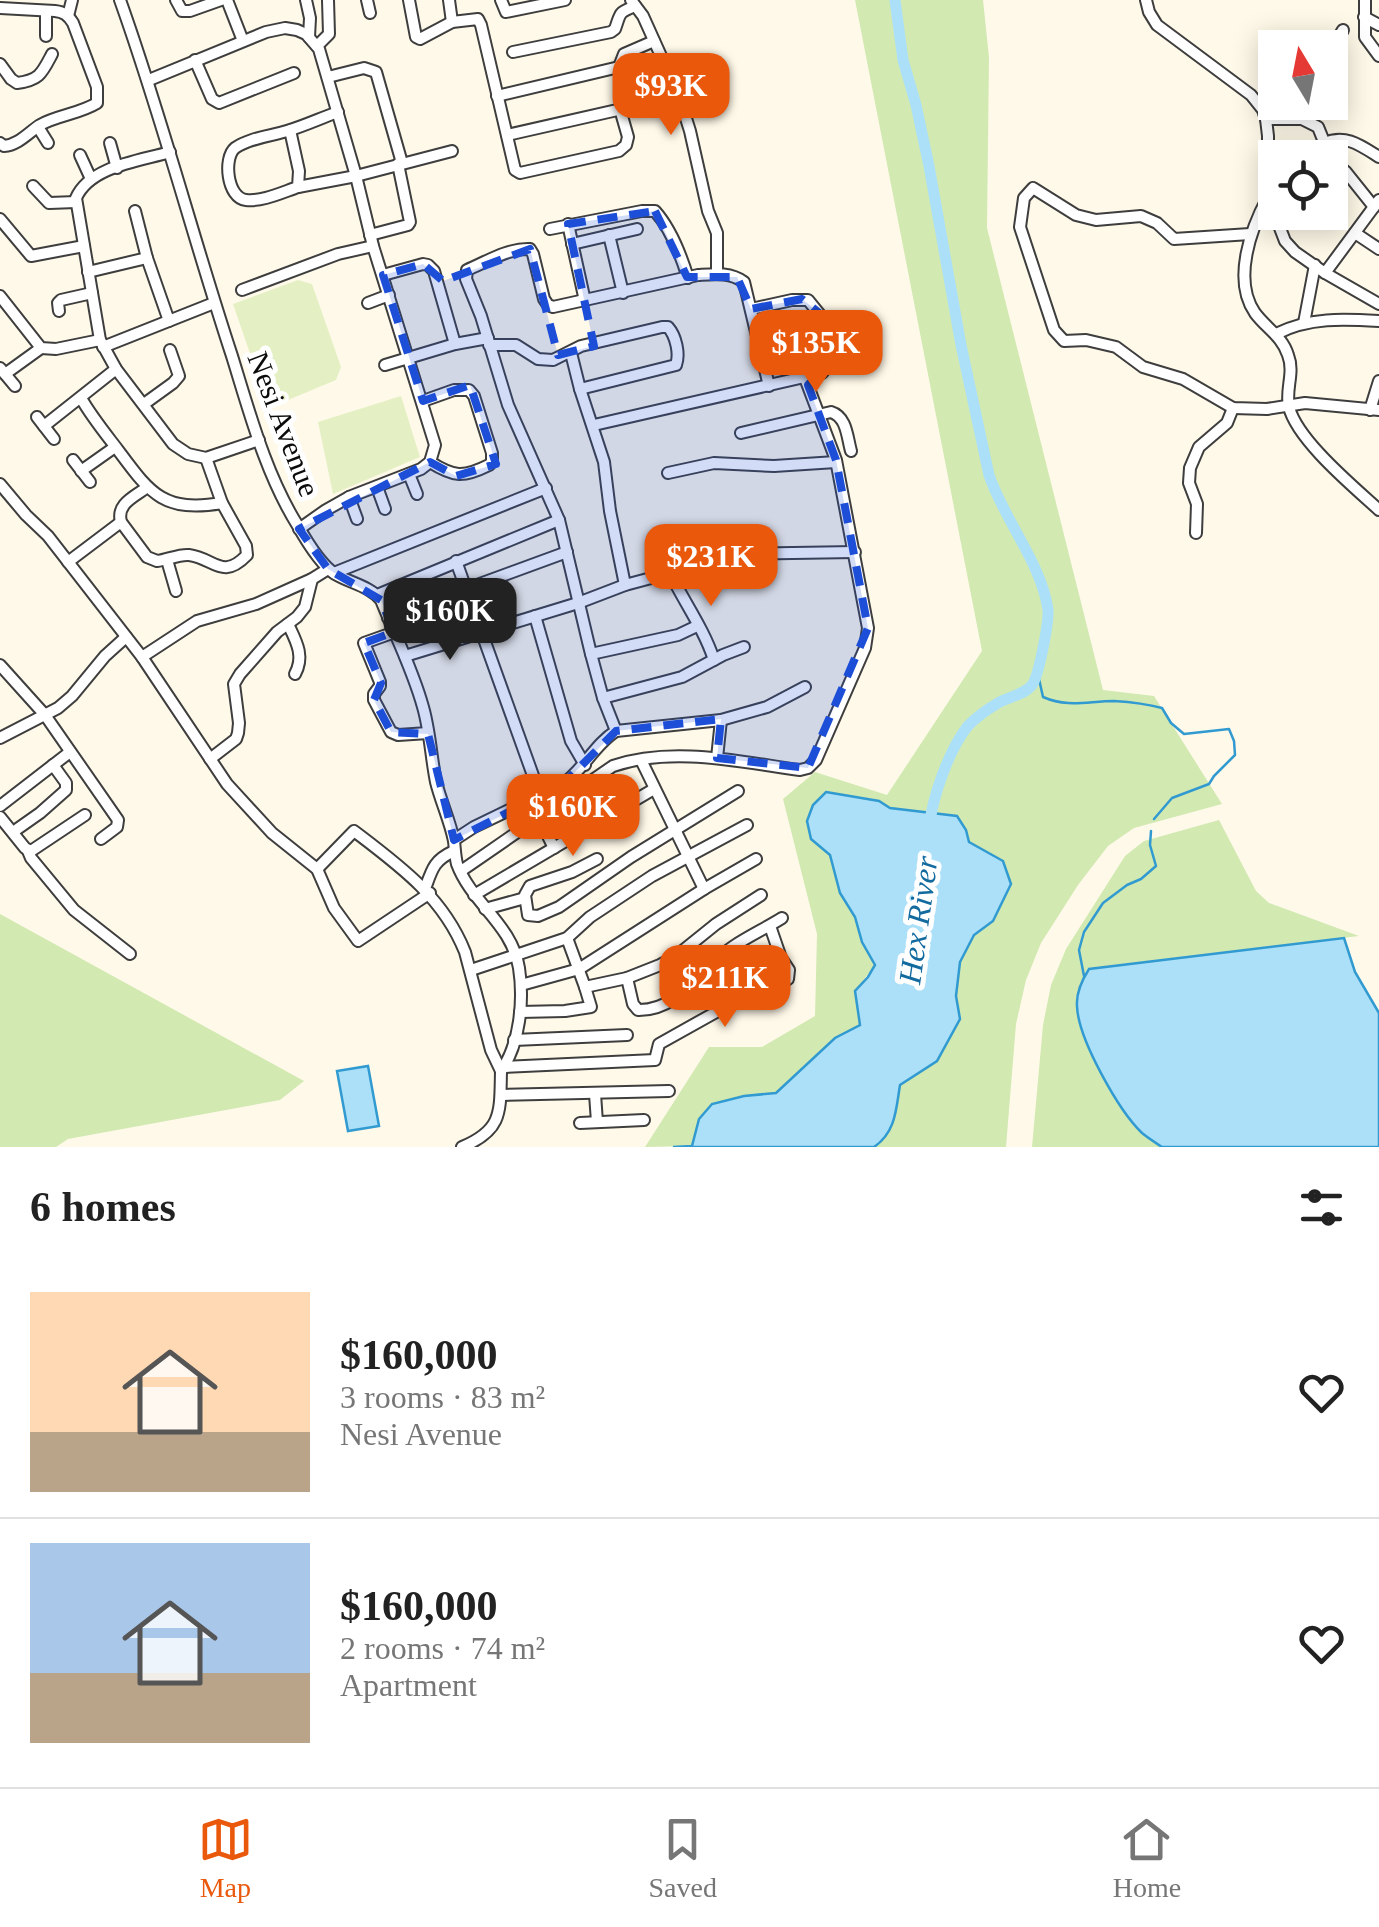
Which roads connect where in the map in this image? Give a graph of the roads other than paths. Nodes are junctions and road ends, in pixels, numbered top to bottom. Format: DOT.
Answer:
graph roads {
  1 [pos="72,0"];
  2 [pos="120,0"];
  3 [pos="176,0"];
  4 [pos="224,0"];
  5 [pos="306,0"];
  6 [pos="328,0"];
  7 [pos="367,0"];
  8 [pos="409,0"];
  9 [pos="449,0"];
  10 [pos="501,0"];
  11 [pos="565,0"];
  12 [pos="1146,0"];
  13 [pos="1366,0"];
  14 [pos="633,3"];
  15 [pos="0,5"];
  16 [pos="1379,6"];
  17 [pos="45,7"];
  18 [pos="370,13"];
  19 [pos="68,16"];
  20 [pos="1364,17"];
  21 [pos="452,22"];
  22 [pos="1379,25"];
  23 [pos="46,36"];
  24 [pos="243,41"];
  25 [pos="313,41"];
  26 [pos="654,41"];
  27 [pos="513,52"];
  28 [pos="52,54"];
  29 [pos="1379,56"];
  30 [pos="195,60"];
  31 [pos="0,64"];
  32 [pos="636,64"];
  33 [pos="619,67"];
  34 [pos="294,72"];
  35 [pos="328,77"];
  36 [pos="149,80"];
  37 [pos="498,96"];
  38 [pos="679,96"];
  39 [pos="1258,104"];
  40 [pos="620,109"];
  41 [pos="338,112"];
  42 [pos="1306,120"];
  43 [pos="38,126"];
  44 [pos="290,130"];
  45 [pos="507,136"];
  46 [pos="1323,140"];
  47 [pos="1331,140"];
  48 [pos="0,143"];
  49 [pos="48,143"];
  50 [pos="110,143"];
  51 [pos="452,150"];
  52 [pos="170,152"];
  53 [pos="80,155"];
  54 [pos="1379,157"];
  55 [pos="400,164"];
  56 [pos="117,168"];
  57 [pos="1348,174"];
  58 [pos="356,176"];
  59 [pos="91,178"];
  60 [pos="33,186"];
  61 [pos="298,186"];
  62 [pos="76,202"];
  63 [pos="1376,204"];
  64 [pos="135,211"];
  65 [pos="1258,218"];
  66 [pos="0,219"];
  67 [pos="568,224"];
  68 [pos="550,229"];
  69 [pos="636,229"];
  70 [pos="1281,230"];
  71 [pos="1355,233"];
  72 [pos="1250,234"];
  73 [pos="609,235"];
  74 [pos="372,241"];
  75 [pos="572,244"];
  76 [pos="84,246"];
  77 [pos="1379,249"];
  78 [pos="147,258"];
  79 [pos="1315,265"];
  80 [pos="88,272"];
  81 [pos="717,273"];
  82 [pos="1325,273"];
  83 [pos="383,275"];
  84 [pos="688,278"];
  85 [pos="242,290"];
  86 [pos="623,292"];
  87 [pos="92,294"];
  88 [pos="389,296"];
  89 [pos="1,298"];
  90 [pos="584,301"];
  91 [pos="214,303"];
  92 [pos="368,303"];
  93 [pos="1379,304"];
  94 [pos="751,309"];
  95 [pos="60,311"];
  96 [pos="1379,321"];
  97 [pos="168,322"];
  98 [pos="1304,323"];
  99 [pos="1276,334"];
  100 [pos="488,342"];
  101 [pos="101,344"];
  102 [pos="455,344"];
  103 [pos="42,348"];
  104 [pos="170,350"];
  105 [pos="571,353"];
  106 [pos="409,358"];
  107 [pos="385,365"];
  108 [pos="116,369"];
  109 [pos="3,371"];
  110 [pos="805,378"];
  111 [pos="1379,381"];
  112 [pos="15,386"];
  113 [pos="769,386"];
  114 [pos="580,389"];
  115 [pos="80,398"];
  116 [pos="422,401"];
  117 [pos="144,404"];
  118 [pos="1289,406"];
  119 [pos="1233,408"];
  120 [pos="1374,410"];
  121 [pos="819,413"];
  122 [pos="594,425"];
  123 [pos="740,434"];
  124 [pos="54,439"];
  125 [pos="259,440"];
  126 [pos="116,447"];
  127 [pos="852,451"];
  128 [pos="206,458"];
  129 [pos="72,460"];
  130 [pos="430,462"];
  131 [pos="836,462"];
  132 [pos="81,471"];
  133 [pos="668,473"];
  134 [pos="409,474"];
  135 [pos="90,482"];
  136 [pos="0,484"];
  137 [pos="378,487"];
  138 [pos="146,488"];
  139 [pos="546,488"];
  140 [pos="418,494"];
  141 [pos="349,497"];
  142 [pos="222,503"];
  143 [pos="386,509"];
  144 [pos="1379,510"];
  145 [pos="357,519"];
  146 [pos="560,520"];
  147 [pos="121,522"];
  148 [pos="300,529"];
  149 [pos="1196,534"];
  150 [pos="568,552"];
  151 [pos="856,552"];
  152 [pos="167,560"];
  153 [pos="68,562"];
  154 [pos="456,562"];
  155 [pos="331,571"];
  156 [pos="670,573"];
  157 [pos="312,579"];
  158 [pos="625,585"];
  159 [pos="176,591"];
  160 [pos="467,592"];
  161 [pos="377,595"];
  162 [pos="578,602"];
  163 [pos="536,616"];
  164 [pos="388,618"];
  165 [pos="288,624"];
  166 [pos="697,626"];
  167 [pos="394,632"];
  168 [pos="483,632"];
  169 [pos="126,638"];
  170 [pos="744,648"];
  171 [pos="591,654"];
  172 [pos="405,656"];
  173 [pos="142,657"];
  174 [pos="714,660"];
  175 [pos="0,664"];
  176 [pos="295,674"];
  177 [pos="10,677"];
  178 [pos="0,686"];
  179 [pos="805,687"];
  180 [pos="603,698"];
  181 [pos="45,714"];
  182 [pos="721,720"];
  183 [pos="616,731"];
  184 [pos="428,733"];
  185 [pos="0,738"];
  186 [pos="70,752"];
  187 [pos="210,758"];
  188 [pos="717,758"];
  189 [pos="640,760"];
  190 [pos="53,765"];
  191 [pos="585,765"];
  192 [pos="654,790"];
  193 [pos="738,791"];
  194 [pos="540,795"];
  195 [pos="0,806"];
  196 [pos="85,815"];
  197 [pos="0,817"];
  198 [pos="539,818"];
  199 [pos="747,824"];
  200 [pos="675,831"];
  201 [pos="13,832"];
  202 [pos="101,839"];
  203 [pos="454,846"];
  204 [pos="554,848"];
  205 [pos="28,851"];
  206 [pos="687,858"];
  207 [pos="597,860"];
  208 [pos="756,860"];
  209 [pos="317,870"];
  210 [pos="461,871"];
  211 [pos="704,889"];
  212 [pos="427,891"];
  213 [pos="474,895"];
  214 [pos="761,895"];
  215 [pos="526,898"];
  216 [pos="485,909"];
  217 [pos="782,918"];
  218 [pos="770,926"];
  219 [pos="567,938"];
  220 [pos="130,954"];
  221 [pos="516,955"];
  222 [pos="579,968"];
  223 [pos="470,970"];
  224 [pos="627,978"];
  225 [pos="521,985"];
  226 [pos="585,987"];
  227 [pos="520,1012"];
  228 [pos="627,1035"];
  229 [pos="514,1040"];
  230 [pos="503,1069"];
  231 [pos="669,1091"];
  232 [pos="595,1094"];
  233 [pos="500,1095"];
  234 [pos="644,1120"];
  235 [pos="580,1122"];
  236 [pos="597,1122"];
  237 [pos="462,1147"];
  1 -- 19 [label="street"];
  2 -- 36 [label="street, Nesi Avenue"];
  3 -- 4 [label="street"];
  4 -- 24 [label="street"];
  5 -- 25 [label="street"];
  6 -- 25 [label="street"];
  7 -- 18 [label="street"];
  8 -- 21 [label="street"];
  9 -- 21 [label="street"];
  10 -- 11 [label="street"];
  12 -- 39 [label="street"];
  13 -- 16 [label="street"];
  13 -- 20 [label="street"];
  14 -- 26 [label="street"];
  14 -- 27 [label="street"];
  15 -- 17 [label="street"];
  17 -- 19 [label="street"];
  17 -- 23 [label="street"];
  19 -- 43 [label="street"];
  20 -- 22 [label="street"];
  20 -- 29 [label="street"];
  21 -- 37 [label="street"];
  24 -- 25 [label="street"];
  24 -- 30 [label="street"];
  25 -- 35 [label="street"];
  26 -- 33 [label="street"];
  26 -- 38 [label="street"];
  28 -- 31 [label="street"];
  30 -- 34 [label="street"];
  30 -- 36 [label="street"];
  32 -- 33 [label="street"];
  33 -- 37 [label="street"];
  35 -- 41 [label="street"];
  35 -- 55 [label="street"];
  36 -- 52 [label="street, Nesi Avenue"];
  37 -- 45 [label="street"];
  38 -- 40 [label="street"];
  38 -- 81 [label="street"];
  40 -- 45 [label="street"];
  40 -- 45 [label="street"];
  41 -- 44 [label="street"];
  41 -- 58 [label="street"];
  42 -- 46 [label="street"];
  43 -- 48 [label="street"];
  43 -- 49 [label="street"];
  44 -- 61 [label="street"];
  44 -- 61 [label="street"];
  47 -- 54 [label="street"];
  50 -- 56 [label="street"];
  51 -- 55 [label="street"];
  52 -- 56 [label="street"];
  52 -- 91 [label="street, Nesi Avenue"];
  53 -- 59 [label="street"];
  55 -- 58 [label="street"];
  55 -- 74 [label="street"];
  56 -- 59 [label="street"];
  57 -- 63 [label="street"];
  58 -- 61 [label="street"];
  58 -- 74 [label="street"];
  59 -- 62 [label="street"];
  60 -- 62 [label="street"];
  62 -- 76 [label="street"];
  63 -- 71 [label="street"];
  64 -- 78 [label="street"];
  65 -- 72 [label="street"];
  66 -- 76 [label="street"];
  67 -- 68 [label="street"];
  67 -- 75 [label="street"];
  67 -- 84 [label="street"];
  69 -- 73 [label="street"];
  70 -- 79 [label="street"];
  71 -- 77 [label="street"];
  71 -- 82 [label="street"];
  72 -- 99 [label="street"];
  72 -- 119 [label="street"];
  73 -- 75 [label="street"];
  73 -- 86 [label="street"];
  74 -- 83 [label="street"];
  74 -- 85 [label="street"];
  75 -- 90 [label="street"];
  76 -- 80 [label="street"];
  78 -- 80 [label="street"];
  78 -- 97 [label="street"];
  79 -- 82 [label="street"];
  79 -- 98 [label="street"];
  80 -- 87 [label="street"];
  81 -- 84 [label="street"];
  81 -- 94 [label="street"];
  82 -- 93 [label="street"];
  83 -- 88 [label="street"];
  83 -- 102 [label="street"];
  84 -- 86 [label="street"];
  86 -- 90 [label="street"];
  87 -- 95 [label="street"];
  87 -- 101 [label="street"];
  88 -- 92 [label="street"];
  88 -- 106 [label="street"];
  89 -- 103 [label="street"];
  90 -- 100 [label="street"];
  91 -- 97 [label="street"];
  91 -- 125 [label="street, Nesi Avenue"];
  94 -- 110 [label="street"];
  94 -- 113 [label="street"];
  96 -- 98 [label="street"];
  97 -- 101 [label="street"];
  98 -- 99 [label="street"];
  99 -- 118 [label="street"];
  100 -- 102 [label="street"];
  100 -- 105 [label="street"];
  100 -- 139 [label="street"];
  101 -- 103 [label="street"];
  101 -- 108 [label="street"];
  102 -- 106 [label="street"];
  103 -- 109 [label="street"];
  104 -- 117 [label="street"];
  105 -- 114 [label="street"];
  105 -- 114 [label="street"];
  106 -- 107 [label="street"];
  106 -- 116 [label="street"];
  108 -- 115 [label="street"];
  108 -- 117 [label="street"];
  109 -- 112 [label="street"];
  110 -- 113 [label="street"];
  110 -- 121 [label="street"];
  111 -- 120 [label="street"];
  113 -- 122 [label="street"];
  114 -- 122 [label="street"];
  115 -- 124 [label="street"];
  115 -- 126 [label="street"];
  116 -- 130 [label="street"];
  116 -- 130 [label="street"];
  117 -- 128 [label="street"];
  118 -- 119 [label="street"];
  118 -- 120 [label="street"];
  118 -- 144 [label="street"];
  119 -- 149 [label="street"];
  121 -- 123 [label="street"];
  121 -- 127 [label="street"];
  121 -- 131 [label="street"];
  122 -- 158 [label="street"];
  125 -- 128 [label="street"];
  125 -- 148 [label="street, Nesi Avenue"];
  126 -- 132 [label="street"];
  126 -- 138 [label="street"];
  128 -- 142 [label="street"];
  129 -- 132 [label="street"];
  130 -- 134 [label="street"];
  131 -- 133 [label="street"];
  131 -- 151 [label="street"];
  132 -- 135 [label="street"];
  134 -- 137 [label="street"];
  134 -- 140 [label="street"];
  136 -- 153 [label="street"];
  137 -- 141 [label="street"];
  137 -- 143 [label="street"];
  138 -- 142 [label="street"];
  138 -- 147 [label="street"];
  139 -- 146 [label="street"];
  139 -- 155 [label="street"];
  141 -- 145 [label="street"];
  141 -- 148 [label="street"];
  142 -- 152 [label="street"];
  146 -- 150 [label="street"];
  146 -- 154 [label="street"];
  147 -- 152 [label="street"];
  147 -- 153 [label="street"];
  148 -- 155 [label="street, Nesi Avenue"];
  150 -- 160 [label="street"];
  150 -- 162 [label="street"];
  151 -- 156 [label="street"];
  151 -- 188 [label="street"];
  152 -- 159 [label="street"];
  153 -- 169 [label="street"];
  154 -- 160 [label="street"];
  154 -- 161 [label="street"];
  155 -- 157 [label="street"];
  155 -- 161 [label="street, Nesi Avenue"];
  156 -- 158 [label="street"];
  156 -- 166 [label="street"];
  157 -- 165 [label="street"];
  157 -- 173 [label="street"];
  158 -- 162 [label="street"];
  160 -- 164 [label="street"];
  160 -- 168 [label="street"];
  161 -- 164 [label="street"];
  162 -- 163 [label="street"];
  162 -- 171 [label="street"];
  163 -- 168 [label="street"];
  163 -- 191 [label="street"];
  164 -- 167 [label="street"];
  165 -- 176 [label="street"];
  165 -- 187 [label="street"];
  166 -- 171 [label="street"];
  166 -- 174 [label="street"];
  167 -- 172 [label="street"];
  167 -- 184 [label="street"];
  168 -- 172 [label="street"];
  168 -- 194 [label="street"];
  169 -- 173 [label="street"];
  169 -- 181 [label="street"];
  170 -- 174 [label="street"];
  171 -- 180 [label="street"];
  172 -- 184 [label="street"];
  173 -- 187 [label="street"];
  174 -- 180 [label="street"];
  175 -- 177 [label="street"];
  177 -- 178 [label="street"];
  177 -- 181 [label="street"];
  179 -- 182 [label="street"];
  180 -- 183 [label="street"];
  181 -- 185 [label="street"];
  181 -- 186 [label="street"];
  182 -- 183 [label="street"];
  182 -- 188 [label="street"];
  183 -- 191 [label="street"];
  184 -- 203 [label="street"];
  186 -- 190 [label="street"];
  186 -- 202 [label="street"];
  187 -- 209 [label="street"];
  188 -- 189 [label="street"];
  189 -- 192 [label="street"];
  189 -- 198 [label="street"];
  190 -- 195 [label="street"];
  190 -- 201 [label="street"];
  191 -- 194 [label="street"];
  192 -- 200 [label="street"];
  192 -- 204 [label="street"];
  193 -- 200 [label="street"];
  194 -- 203 [label="street"];
  196 -- 205 [label="street"];
  197 -- 201 [label="street"];
  198 -- 204 [label="street"];
  198 -- 210 [label="street"];
  199 -- 206 [label="street"];
  200 -- 206 [label="street"];
  200 -- 215 [label="street"];
  201 -- 205 [label="street"];
  203 -- 210 [label="street"];
  203 -- 212 [label="street"];
  204 -- 213 [label="street"];
  205 -- 220 [label="street"];
  206 -- 211 [label="street"];
  206 -- 219 [label="street"];
  207 -- 215 [label="street"];
  208 -- 211 [label="street"];
  209 -- 212 [label="street"];
  209 -- 212 [label="street"];
  210 -- 213 [label="street"];
  211 -- 222 [label="street"];
  212 -- 223 [label="street"];
  213 -- 216 [label="street"];
  214 -- 224 [label="street"];
  215 -- 216 [label="street"];
  216 -- 221 [label="street"];
  217 -- 218 [label="street"];
  218 -- 224 [label="street"];
  218 -- 230 [label="street"];
  219 -- 221 [label="street"];
  219 -- 222 [label="street"];
  221 -- 223 [label="street"];
  221 -- 225 [label="street"];
  222 -- 225 [label="street"];
  222 -- 226 [label="street"];
  223 -- 230 [label="street"];
  224 -- 226 [label="street"];
  225 -- 227 [label="street"];
  226 -- 227 [label="street"];
  227 -- 229 [label="street"];
  228 -- 229 [label="street"];
  229 -- 230 [label="street"];
  230 -- 233 [label="street"];
  231 -- 232 [label="street"];
  232 -- 233 [label="street"];
  232 -- 236 [label="street"];
  233 -- 237 [label="street"];
  234 -- 236 [label="street"];
  235 -- 236 [label="street"];
}
